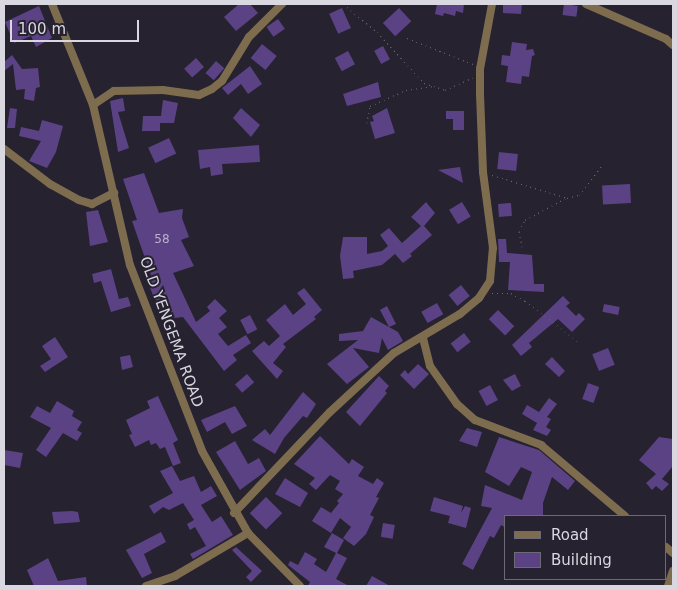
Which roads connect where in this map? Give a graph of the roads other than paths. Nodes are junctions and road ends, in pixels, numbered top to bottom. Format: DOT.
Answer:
graph roads {
  1 [pos="52,4"];
  2 [pos="282,4"];
  3 [pos="492,4"];
  4 [pos="586,4"];
  5 [pos="673,45"];
  6 [pos="93,105"];
  7 [pos="4,150"];
  8 [pos="114,193"];
  9 [pos="423,338"];
  10 [pos="234,512"];
  11 [pos="624,515"];
  12 [pos="248,533"];
  13 [pos="673,571"];
  14 [pos="146,586"];
  15 [pos="300,586"];
  16 [pos="668,586"];
  1 -- 6 [label="street, OLD YENGEMA ROAD"];
  2 -- 6 [label="street"];
  3 -- 9 [label="street"];
  4 -- 5 [label="street"];
  6 -- 8 [label="street, OLD YENGEMA ROAD"];
  7 -- 8 [label="street"];
  8 -- 10 [label="street, OLD YENGEMA ROAD"];
  9 -- 10 [label="street"];
  9 -- 11 [label="street"];
  10 -- 12 [label="street, OLD YENGEMA ROAD"];
  12 -- 14 [label="street"];
  12 -- 15 [label="street, OLD YENGEMA ROAD"];
  13 -- 16 [label="street"];
}
